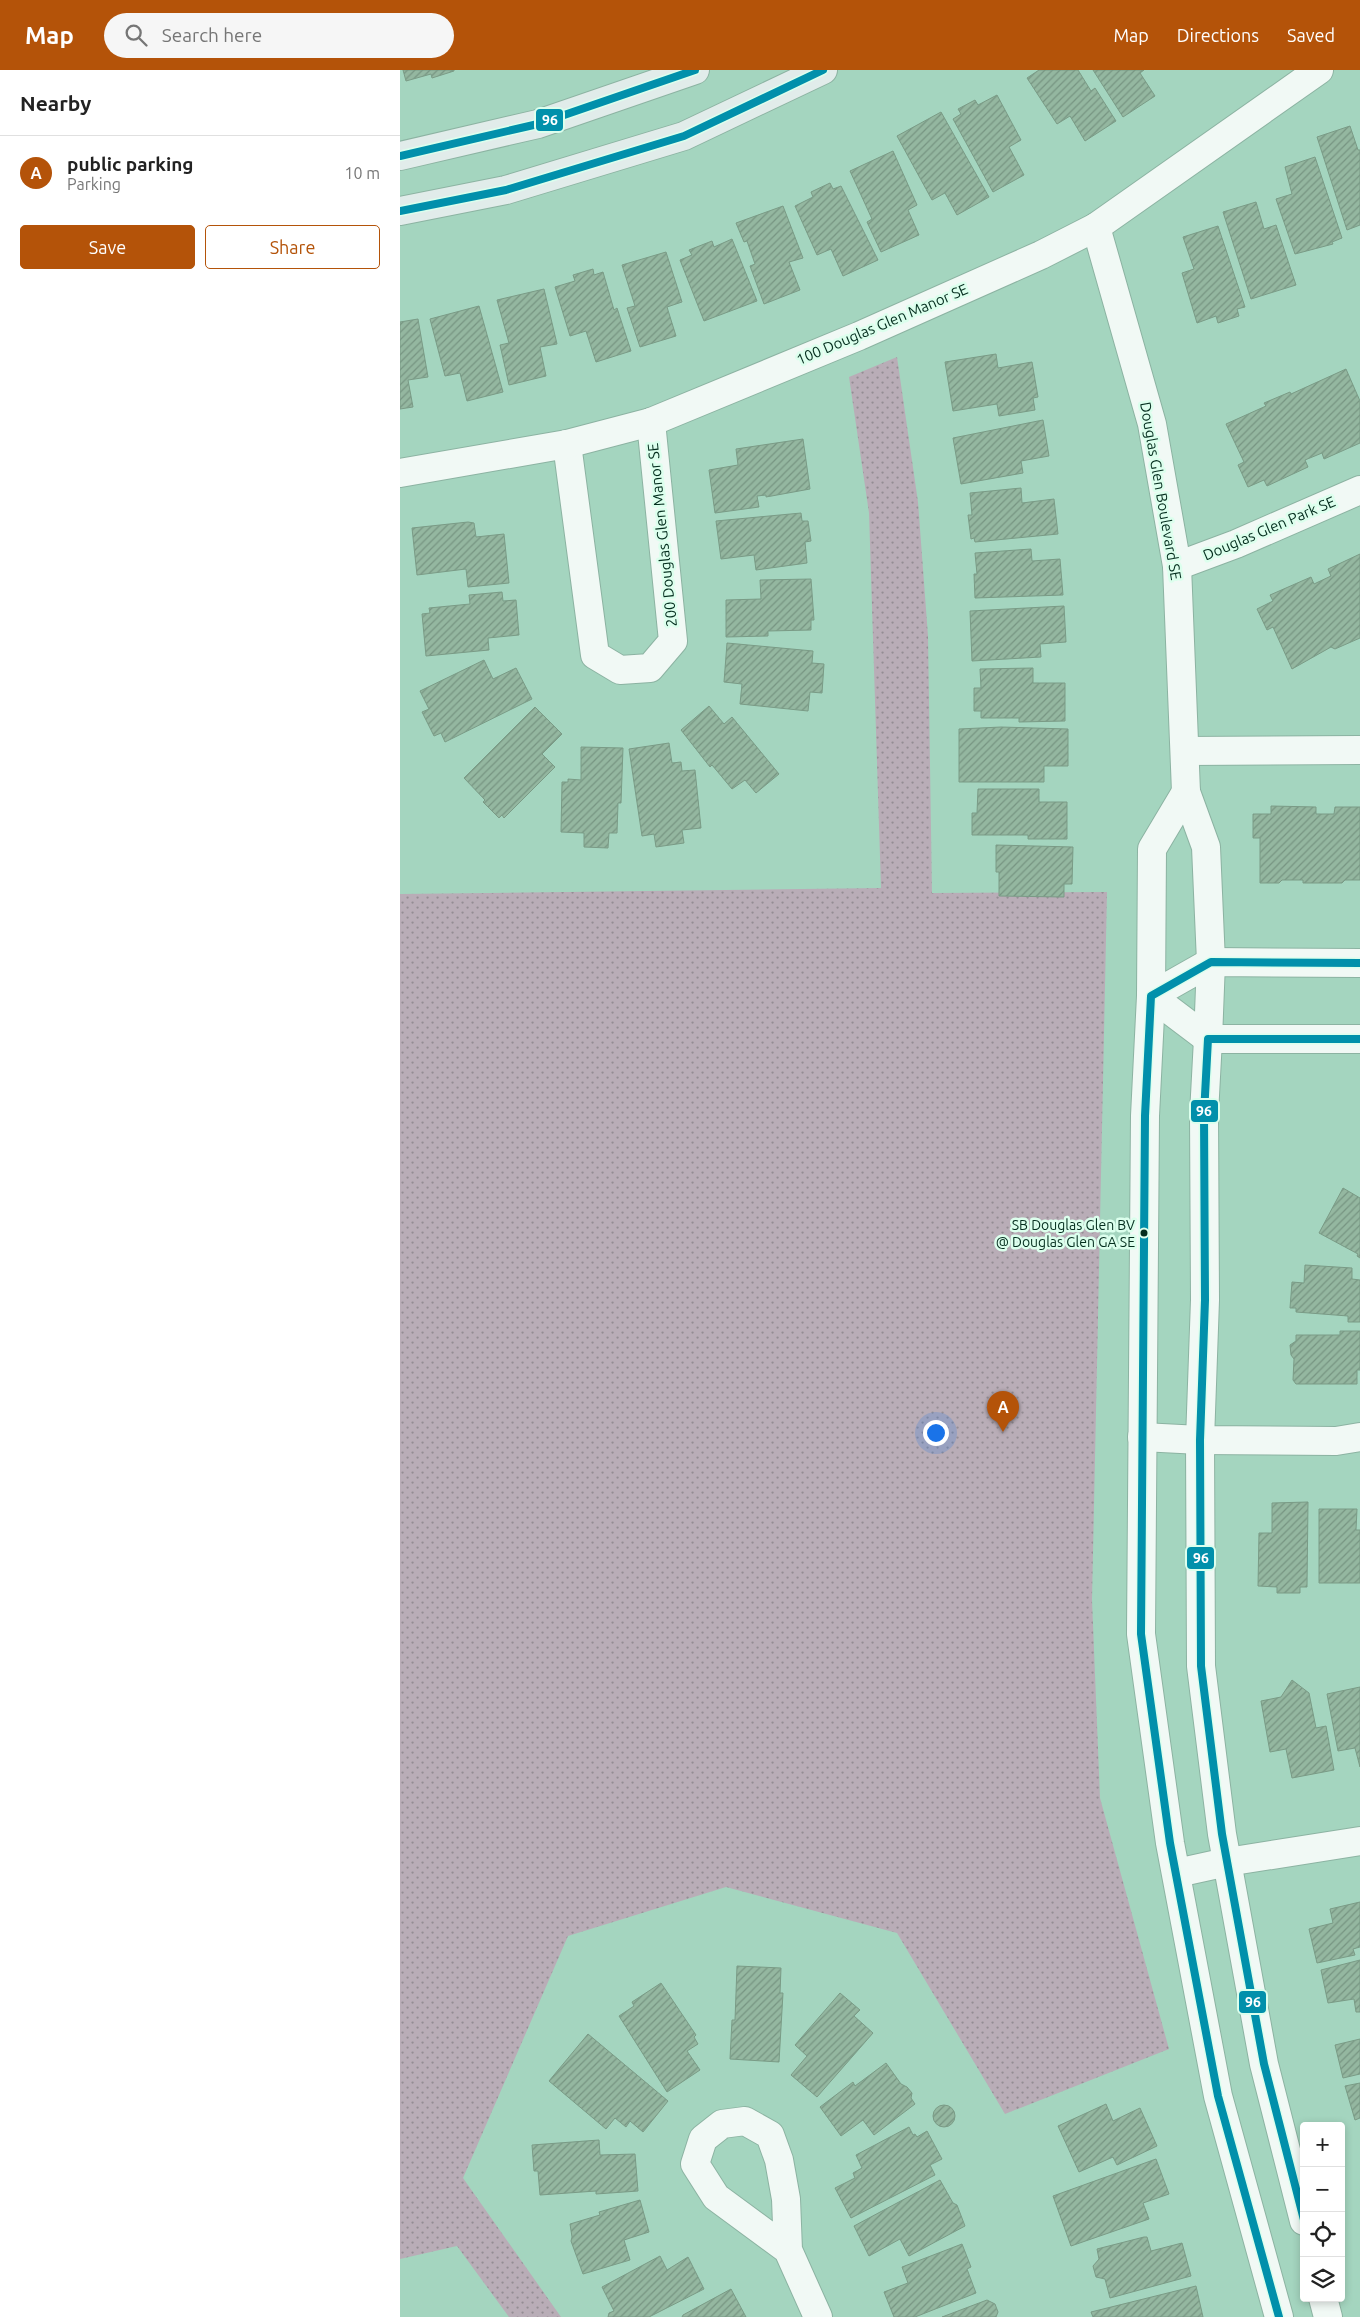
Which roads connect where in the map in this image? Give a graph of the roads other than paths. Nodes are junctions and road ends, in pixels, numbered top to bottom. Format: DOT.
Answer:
graph roads {
  1 [pos="695,70"];
  2 [pos="823,70"];
  3 [pos="1319,70"];
  4 [pos="400,156"];
  5 [pos="400,212"];
  6 [pos="1096,227"];
  7 [pos="651,422"];
  8 [pos="567,444"];
  9 [pos="400,473"];
  10 [pos="1360,490"];
  11 [pos="1177,566"];
  12 [pos="1360,750"];
  13 [pos="1185,751"];
  14 [pos="1186,792"];
  15 [pos="1211,962"];
  16 [pos="1360,963"];
  17 [pos="1151,996"];
  18 [pos="1208,1039"];
  19 [pos="1360,1039"];
  20 [pos="1142,1437"];
  21 [pos="1360,1437"];
  22 [pos="1200,1440"];
  23 [pos="1360,1841"];
  24 [pos="1227,1862"];
  25 [pos="1177,1873"];
  26 [pos="1302,2212"];
  27 [pos="788,2250"];
  28 [pos="1324,2302"];
  29 [pos="818,2317"];
  30 [pos="1279,2317"];
  31 [pos="1328,2317"];
  1 -- 4 [label="main road"];
  2 -- 5 [label="main road"];
  3 -- 6 [label="street, 100 Douglas Glen Manor SE"];
  6 -- 7 [label="street, 100 Douglas Glen Manor SE"];
  6 -- 11 [label="street, Douglas Glen Boulevard SE"];
  7 -- 8 [label="street, 100 Douglas Glen Manor SE"];
  7 -- 8 [label="street, 200 Douglas Glen Manor SE"];
  8 -- 9 [label="street, 100 Douglas Glen Manor SE"];
  10 -- 11 [label="street, Douglas Glen Park SE"];
  11 -- 13 [label="street, Douglas Glen Boulevard SE"];
  12 -- 13 [label="street"];
  13 -- 14 [label="street, Douglas Glen Boulevard SE"];
  14 -- 15 [label="street, Douglas Glen Boulevard SE"];
  14 -- 17 [label="street"];
  15 -- 16 [label="street"];
  15 -- 17 [label="street"];
  15 -- 18 [label="street, Douglas Glen Boulevard SE"];
  17 -- 18 [label="street"];
  17 -- 20 [label="street"];
  18 -- 19 [label="street"];
  18 -- 22 [label="street, Douglas Glen Boulevard SE"];
  20 -- 22 [label="street"];
  20 -- 25 [label="street"];
  21 -- 22 [label="street"];
  22 -- 24 [label="street, Douglas Glen Boulevard SE"];
  23 -- 24 [label="street"];
  24 -- 25 [label="street"];
  24 -- 26 [label="street, Douglas Glen Boulevard SE"];
  25 -- 30 [label="street"];
  27 -- 27 [label="street"];
  27 -- 29 [label="street"];
  28 -- 31 [label="street"];
}
